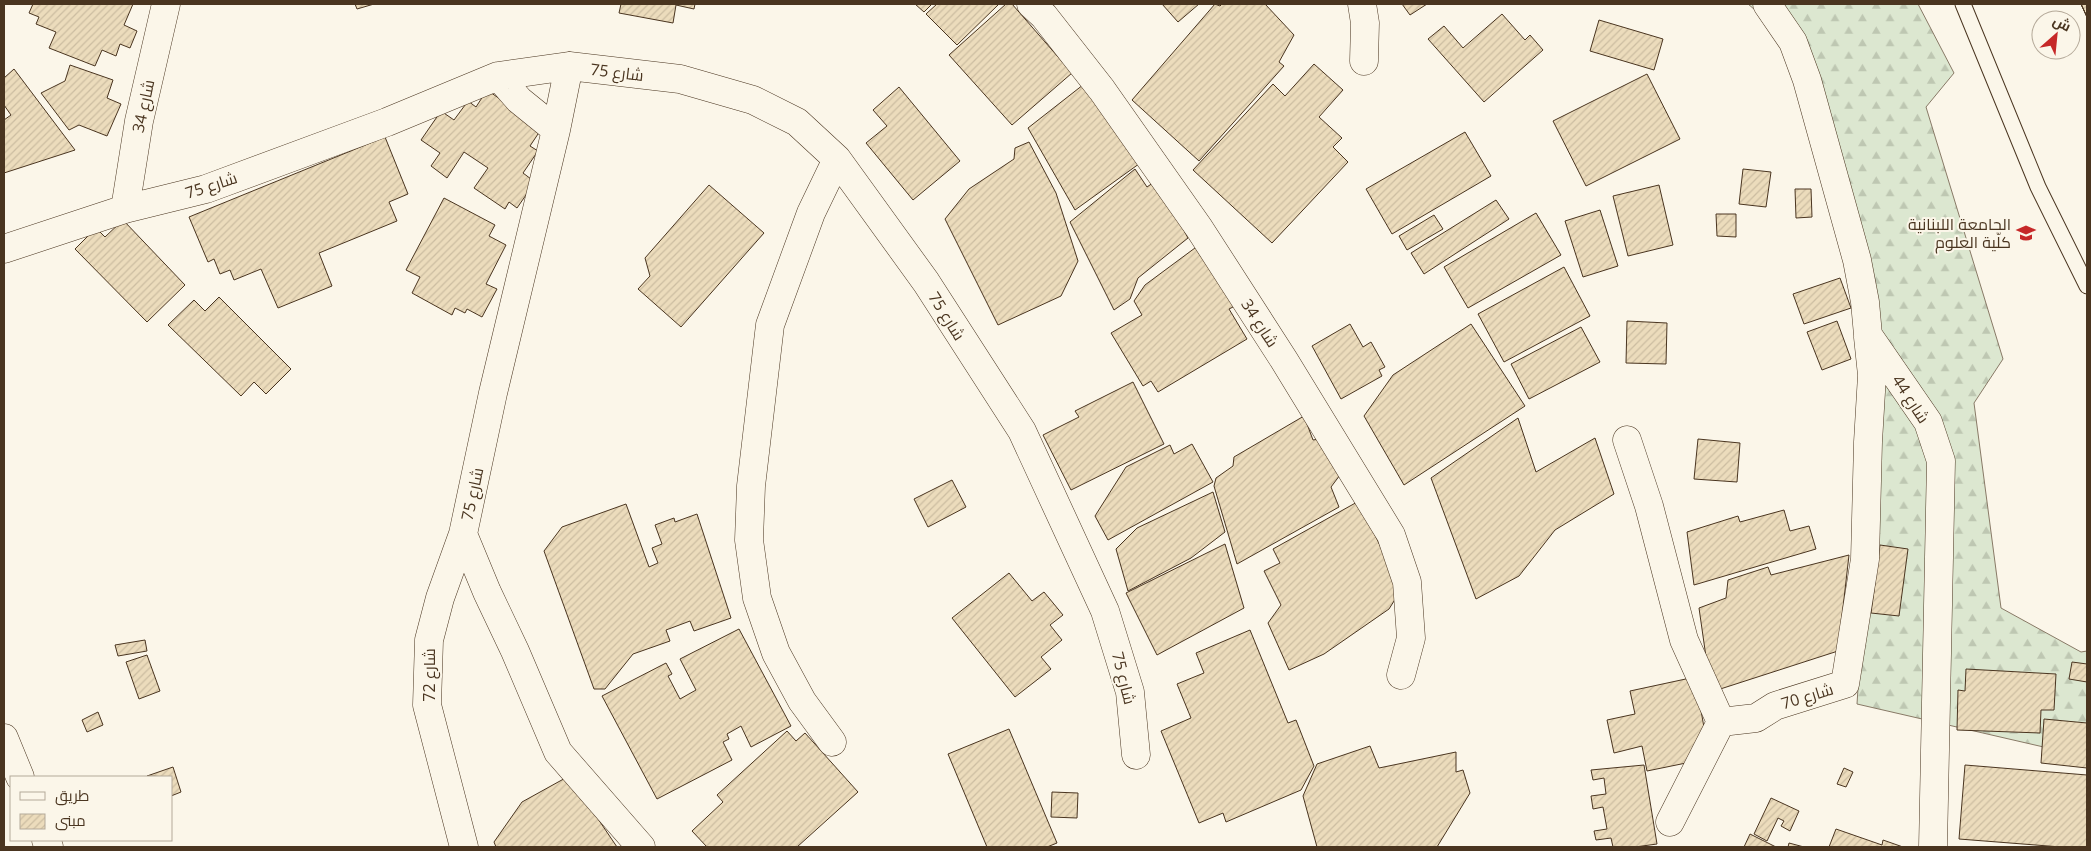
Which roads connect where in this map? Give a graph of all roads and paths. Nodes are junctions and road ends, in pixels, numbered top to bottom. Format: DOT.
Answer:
graph roads {
  1 [pos="166,4"];
  2 [pos="1031,4"];
  3 [pos="1362,4"];
  4 [pos="1767,4"];
  5 [pos="1963,4"];
  6 [pos="1364,61"];
  7 [pos="569,66"];
  8 [pos="498,76"];
  9 [pos="556,130"];
  10 [pos="837,159"];
  11 [pos="125,209"];
  12 [pos="4,249"];
  13 [pos="2087,286"];
  14 [pos="1868,335"];
  15 [pos="1626,440"];
  16 [pos="463,534"];
  17 [pos="1401,675"];
  18 [pos="1721,722"];
  19 [pos="4,738"];
  20 [pos="832,742"];
  21 [pos="1136,755"];
  22 [pos="20,776"];
  23 [pos="1670,822"];
  24 [pos="464,847"];
  25 [pos="641,847"];
  26 [pos="1933,847"];
  1 -- 11 [label="street, شارع 34"];
  2 -- 17 [label="street, شارع 34"];
  3 -- 6 [label="street"];
  4 -- 14 [label="street, شارع 44"];
  5 -- 13 [label="lane"];
  7 -- 8 [label="street, شارع 75"];
  7 -- 9 [label="street, شارع 75"];
  7 -- 10 [label="street, شارع 75"];
  8 -- 9 [label="street"];
  8 -- 11 [label="street, شارع 75"];
  9 -- 16 [label="street, شارع 75"];
  10 -- 20 [label="street"];
  10 -- 21 [label="street, شارع 75"];
  11 -- 12 [label="street, شارع 75"];
  14 -- 18 [label="street, شارع 70"];
  14 -- 26 [label="street, شارع 44"];
  15 -- 18 [label="street"];
  16 -- 24 [label="street, شارع 72"];
  16 -- 25 [label="street, شارع 75"];
  18 -- 23 [label="street"];
  19 -- 22 [label="street"];
}
